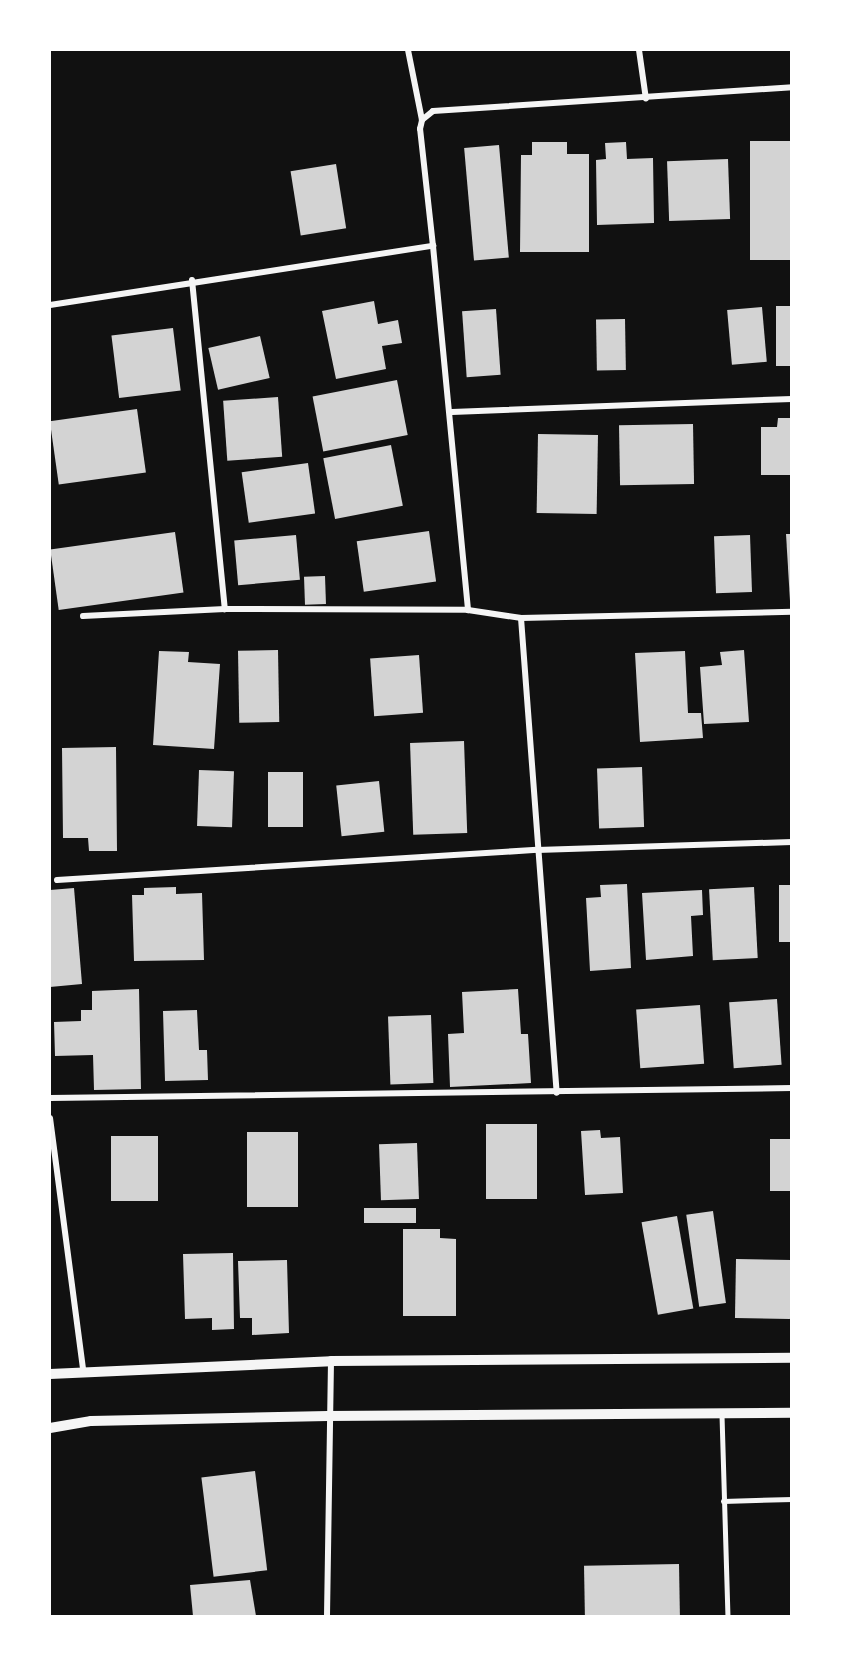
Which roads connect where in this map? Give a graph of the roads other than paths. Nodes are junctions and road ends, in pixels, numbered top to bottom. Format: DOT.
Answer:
graph roads {
  1 [pos="408,50"];
  2 [pos="639,50"];
  3 [pos="792,87"];
  4 [pos="645,99"];
  5 [pos="422,120"];
  6 [pos="433,246"];
  7 [pos="192,280"];
  8 [pos="50,305"];
  9 [pos="792,399"];
  10 [pos="452,412"];
  11 [pos="225,609"];
  12 [pos="468,610"];
  13 [pos="792,612"];
  14 [pos="83,616"];
  15 [pos="521,618"];
  16 [pos="792,842"];
  17 [pos="537,850"];
  18 [pos="57,880"];
  19 [pos="792,1088"];
  20 [pos="557,1094"];
  21 [pos="50,1098"];
  22 [pos="50,1118"];
  23 [pos="792,1358"];
  24 [pos="331,1361"];
  25 [pos="83,1369"];
  26 [pos="50,1374"];
  27 [pos="722,1412"];
  28 [pos="792,1413"];
  29 [pos="328,1416"];
  30 [pos="50,1428"];
  31 [pos="792,1499"];
  32 [pos="723,1501"];
  33 [pos="327,1617"];
  34 [pos="728,1617"];
  1 -- 5 [label="street"];
  2 -- 4 [label="street"];
  3 -- 4 [label="street"];
  4 -- 5 [label="street"];
  5 -- 6 [label="street"];
  6 -- 7 [label="street"];
  6 -- 10 [label="street"];
  7 -- 8 [label="street"];
  7 -- 11 [label="street"];
  9 -- 10 [label="street"];
  10 -- 12 [label="street"];
  11 -- 12 [label="street"];
  11 -- 14 [label="street"];
  12 -- 15 [label="street"];
  13 -- 15 [label="street"];
  15 -- 17 [label="street"];
  16 -- 17 [label="street"];
  17 -- 18 [label="street"];
  17 -- 20 [label="street"];
  19 -- 20 [label="street"];
  20 -- 21 [label="street"];
  22 -- 25 [label="street"];
  23 -- 24 [label="street"];
  24 -- 25 [label="street"];
  24 -- 29 [label="street"];
  25 -- 26 [label="street"];
  27 -- 28 [label="street"];
  27 -- 29 [label="street"];
  27 -- 32 [label="lane"];
  29 -- 30 [label="street"];
  29 -- 33 [label="street"];
  31 -- 32 [label="lane"];
  32 -- 34 [label="lane"];
}
